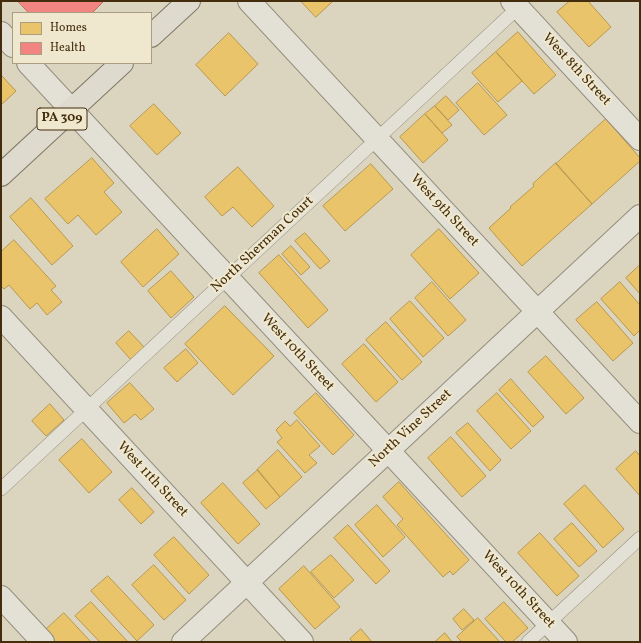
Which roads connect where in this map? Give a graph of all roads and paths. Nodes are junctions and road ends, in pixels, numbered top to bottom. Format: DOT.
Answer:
graph roads {
  1 [pos="189,1"];
  2 [pos="249,1"];
  3 [pos="518,3"];
  4 [pos="1,34"];
  5 [pos="152,35"];
  6 [pos="12,45"];
  7 [pos="29,64"];
  8 [pos="121,64"];
  9 [pos="72,110"];
  10 [pos="377,139"];
  11 [pos="640,139"];
  12 [pos="1,175"];
  13 [pos="640,216"];
  14 [pos="228,278"];
  15 [pos="537,311"];
  16 [pos="1,317"];
  17 [pos="87,410"];
  18 [pos="640,422"];
  19 [pos="388,450"];
  20 [pos="1,490"];
  21 [pos="640,538"];
  22 [pos="247,582"];
  23 [pos="1,597"];
  24 [pos="549,623"];
  25 [pos="43,642"];
  26 [pos="183,642"];
  27 [pos="302,642"];
  28 [pos="528,642"];
  29 [pos="566,642"];
  1 -- 5 [label="main road"];
  2 -- 10 [label="street, West 9th Street"];
  3 -- 10 [label="lane, North Sherman Court"];
  3 -- 11 [label="street, West 8th Street"];
  4 -- 6 [label="street"];
  7 -- 9 [label="street, West 10th Street"];
  8 -- 9 [label="main road, PA 309"];
  9 -- 12 [label="main road, PA 309"];
  9 -- 14 [label="street, West 10th Street"];
  10 -- 14 [label="lane, North Sherman Court"];
  10 -- 15 [label="street, West 9th Street"];
  13 -- 15 [label="street, North Vine Street"];
  14 -- 17 [label="lane, North Sherman Court"];
  14 -- 19 [label="street, West 10th Street"];
  15 -- 18 [label="street, West 9th Street"];
  15 -- 19 [label="street, North Vine Street"];
  16 -- 17 [label="street, West 11th Street"];
  17 -- 20 [label="lane, North Sherman Court"];
  17 -- 22 [label="street, West 11th Street"];
  19 -- 22 [label="street, North Vine Street"];
  19 -- 24 [label="street, West 10th Street"];
  21 -- 24 [label="lane"];
  22 -- 26 [label="street, North Vine Street"];
  22 -- 27 [label="street, West 11th Street"];
  23 -- 25 [label="street"];
  24 -- 28 [label="lane"];
  24 -- 29 [label="street, West 10th Street"];
}
